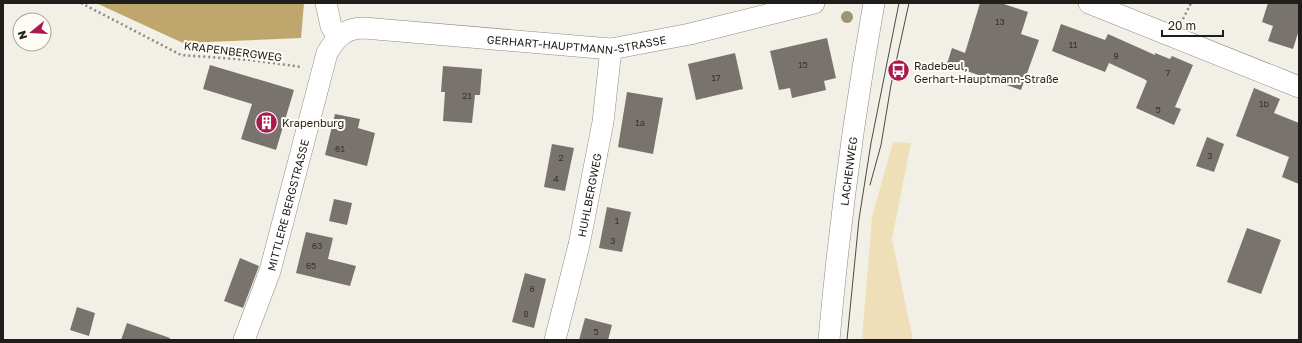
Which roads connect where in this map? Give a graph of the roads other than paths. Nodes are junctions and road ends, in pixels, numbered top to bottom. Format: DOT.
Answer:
graph roads {
  1 [pos="326,3"];
  2 [pos="814,3"];
  3 [pos="874,3"];
  4 [pos="1089,3"];
  5 [pos="338,37"];
  6 [pos="611,49"];
  7 [pos="1299,87"];
  8 [pos="244,340"];
  9 [pos="556,340"];
  10 [pos="830,340"];
  1 -- 5 [label="street"];
  2 -- 6 [label="street, GERHART-HAUPTMANN-STRASSE"];
  3 -- 10 [label="street, LACHENWEG"];
  4 -- 7 [label="street"];
  5 -- 6 [label="street, GERHART-HAUPTMANN-STRASSE"];
  5 -- 8 [label="street, MITTLERE BERGSTRASSE"];
  6 -- 9 [label="street, HUHLBERGWEG"];
}
